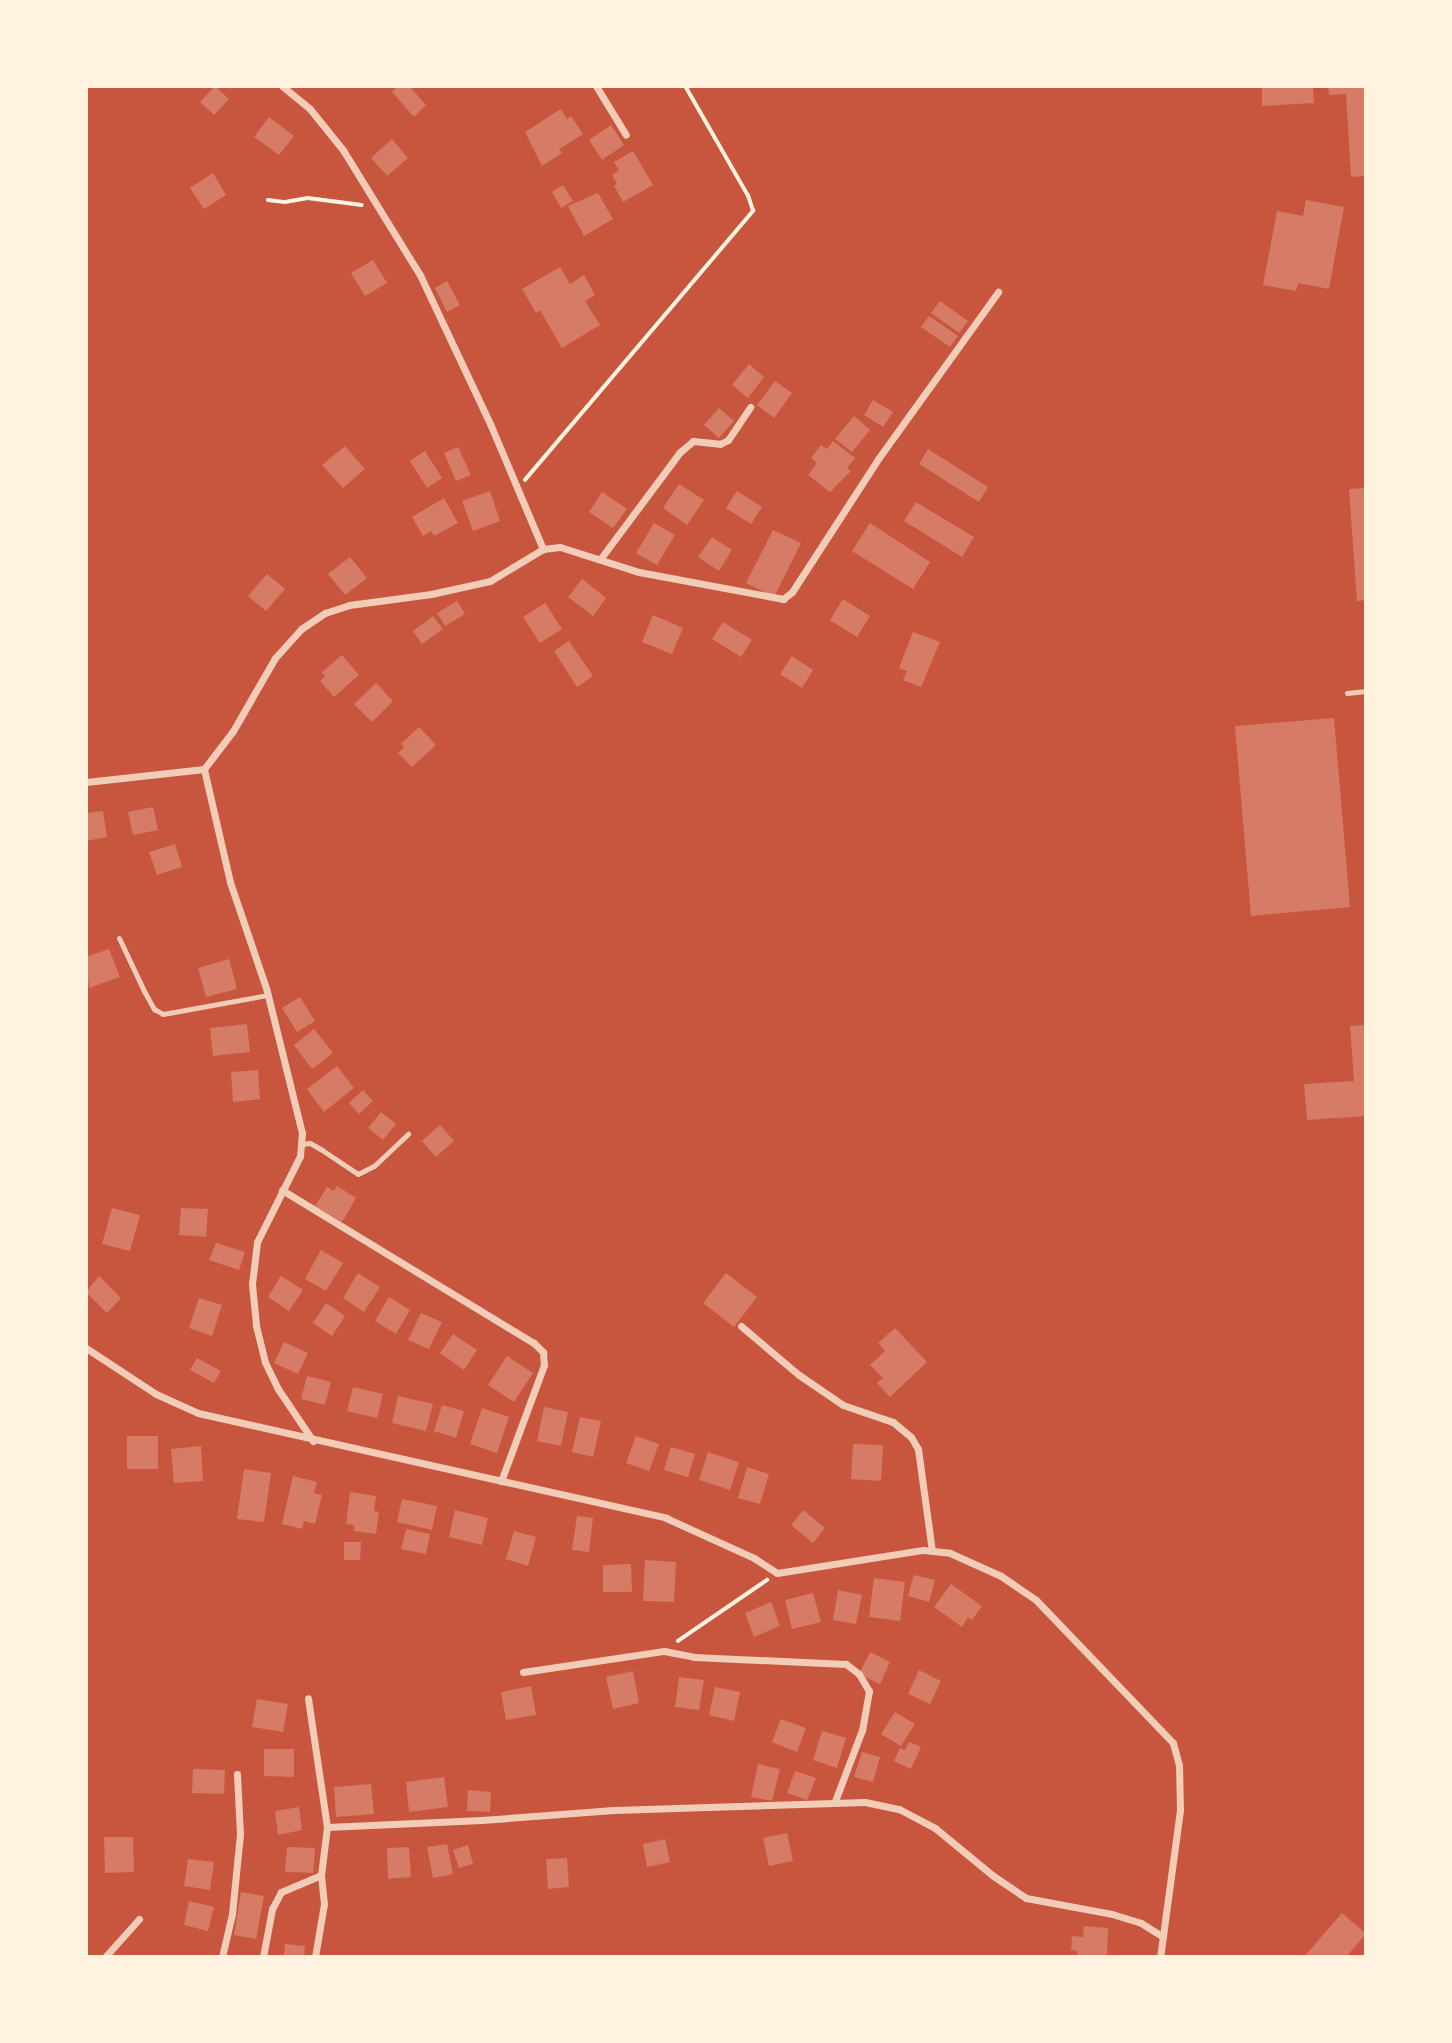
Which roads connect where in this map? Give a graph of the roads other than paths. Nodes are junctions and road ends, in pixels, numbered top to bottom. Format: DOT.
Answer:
graph roads {
  1 [pos="282,86"];
  2 [pos="596,86"];
  3 [pos="626,135"];
  4 [pos="998,292"];
  5 [pos="750,407"];
  6 [pos="543,549"];
  7 [pos="601,558"];
  8 [pos="1366,691"];
  9 [pos="1347,694"];
  10 [pos="204,769"];
  11 [pos="86,782"];
  12 [pos="119,938"];
  13 [pos="268,995"];
  14 [pos="408,1134"];
  15 [pos="303,1144"];
  16 [pos="282,1190"];
  17 [pos="741,1326"];
  18 [pos="86,1348"];
  19 [pos="313,1441"];
  20 [pos="501,1481"];
  21 [pos="932,1551"];
  22 [pos="523,1672"];
  23 [pos="308,1698"];
  24 [pos="237,1774"];
  25 [pos="835,1801"];
  26 [pos="327,1827"];
  27 [pos="321,1875"];
  28 [pos="139,1919"];
  29 [pos="1163,1937"];
  30 [pos="104,1957"];
  31 [pos="222,1957"];
  32 [pos="263,1957"];
  33 [pos="315,1957"];
  34 [pos="1160,1957"];
  1 -- 6 [label="street"];
  2 -- 3 [label="street"];
  4 -- 7 [label="street"];
  5 -- 7 [label="street"];
  6 -- 7 [label="street"];
  6 -- 10 [label="street"];
  8 -- 9 [label="lane"];
  10 -- 11 [label="street"];
  10 -- 13 [label="street"];
  12 -- 13 [label="lane"];
  13 -- 15 [label="street"];
  14 -- 15 [label="lane"];
  15 -- 16 [label="street"];
  16 -- 19 [label="street"];
  16 -- 20 [label="street"];
  17 -- 21 [label="street"];
  18 -- 19 [label="street"];
  19 -- 20 [label="street"];
  20 -- 21 [label="street"];
  21 -- 29 [label="street"];
  22 -- 25 [label="street"];
  23 -- 26 [label="street"];
  24 -- 31 [label="street"];
  25 -- 26 [label="street"];
  25 -- 29 [label="street"];
  26 -- 27 [label="street"];
  27 -- 32 [label="street"];
  27 -- 33 [label="street"];
  28 -- 30 [label="street"];
  29 -- 34 [label="street"];
}
